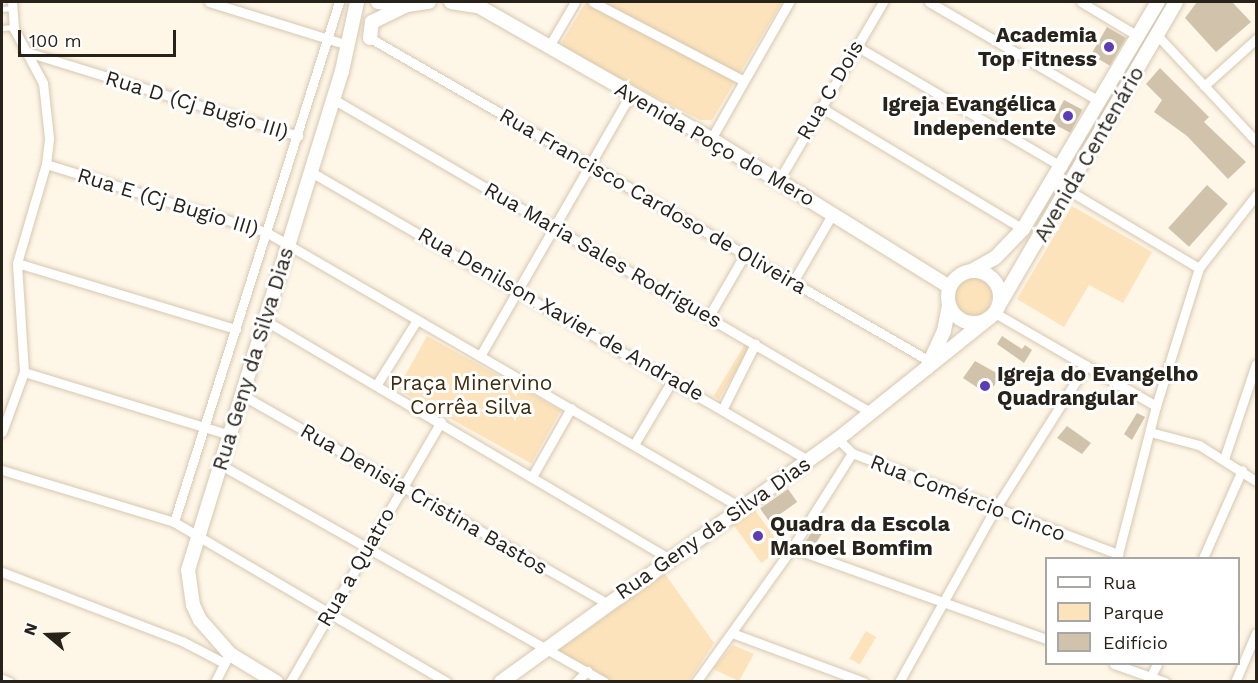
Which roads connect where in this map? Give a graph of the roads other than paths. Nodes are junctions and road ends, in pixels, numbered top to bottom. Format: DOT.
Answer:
graph roads {
  1 [pos="209,2"];
  2 [pos="339,2"];
  3 [pos="357,2"];
  4 [pos="378,2"];
  5 [pos="429,2"];
  6 [pos="451,2"];
  7 [pos="575,2"];
  8 [pos="593,2"];
  9 [pos="789,2"];
  10 [pos="883,2"];
  11 [pos="929,2"];
  12 [pos="1081,2"];
  13 [pos="1158,2"];
  14 [pos="1176,2"];
  15 [pos="474,4"];
  16 [pos="407,5"];
  17 [pos="8,6"];
  18 [pos="14,27"];
  19 [pos="2,28"];
  20 [pos="1157,35"];
  21 [pos="1138,36"];
  22 [pos="327,38"];
  23 [pos="370,38"];
  24 [pos="1257,39"];
  25 [pos="348,45"];
  26 [pos="856,46"];
  27 [pos="548,48"];
  28 [pos="27,52"];
  29 [pos="744,81"];
  30 [pos="1204,86"];
  31 [pos="630,95"];
  32 [pos="1102,96"];
  33 [pos="333,99"];
  34 [pos="1119,101"];
  35 [pos="820,107"];
  36 [pos="298,136"];
  37 [pos="711,139"];
  38 [pos="1257,141"];
  39 [pos="46,164"];
  40 [pos="591,164"];
  41 [pos="1062,167"];
  42 [pos="311,172"];
  43 [pos="779,180"];
  44 [pos="1053,181"];
  45 [pos="1068,191"];
  46 [pos="1257,195"];
  47 [pos="833,213"];
  48 [pos="554,227"];
  49 [pos="1023,229"];
  50 [pos="266,232"];
  51 [pos="287,246"];
  52 [pos="745,254"];
  53 [pos="17,263"];
  54 [pos="1199,268"];
  55 [pos="974,270"];
  56 [pos="793,282"];
  57 [pos="950,287"];
  58 [pos="519,289"];
  59 [pos="949,305"];
  60 [pos="994,312"];
  61 [pos="709,316"];
  62 [pos="417,320"];
  63 [pos="267,321"];
  64 [pos="236,329"];
  65 [pos="755,344"];
  66 [pos="480,356"];
  67 [pos="1086,365"];
  68 [pos="930,366"];
  69 [pos="1256,369"];
  70 [pos="24,372"];
  71 [pos="673,379"];
  72 [pos="377,384"];
  73 [pos="242,395"];
  74 [pos="1156,406"];
  75 [pos="571,408"];
  76 [pos="723,408"];
  77 [pos="872,413"];
  78 [pos="441,422"];
  79 [pos="203,426"];
  80 [pos="2,432"];
  81 [pos="1150,432"];
  82 [pos="230,435"];
  83 [pos="837,439"];
  84 [pos="635,443"];
  85 [pos="852,453"];
  86 [pos="1224,459"];
  87 [pos="808,460"];
  88 [pos="221,465"];
  89 [pos="2,470"];
  90 [pos="1242,470"];
  91 [pos="533,475"];
  92 [pos="1257,481"];
  93 [pos="403,487"];
  94 [pos="740,507"];
  95 [pos="996,509"];
  96 [pos="174,522"];
  97 [pos="197,535"];
  98 [pos="367,547"];
  99 [pos="792,548"];
  100 [pos="1118,556"];
  101 [pos="1203,557"];
  102 [pos="670,559"];
  103 [pos="2,572"];
  104 [pos="945,601"];
  105 [pos="607,603"];
  106 [pos="329,612"];
  107 [pos="732,633"];
  108 [pos="1257,633"];
  109 [pos="1045,638"];
  110 [pos="546,648"];
  111 [pos="227,658"];
  112 [pos="1120,665"];
  113 [pos="1155,665"];
  114 [pos="587,671"];
  115 [pos="1151,676"];
  116 [pos="2,679"];
  117 [pos="9,681"];
  118 [pos="215,681"];
  119 [pos="276,681"];
  120 [pos="290,681"];
  121 [pos="447,681"];
  122 [pos="501,681"];
  123 [pos="576,681"];
  124 [pos="605,681"];
  125 [pos="696,681"];
  126 [pos="864,681"];
  127 [pos="899,681"];
  128 [pos="1165,681"];
  129 [pos="1235,681"];
  1 -- 22 [label="street"];
  2 -- 22 [label="street"];
  3 -- 25 [label="main road, Rua Geny da Silva Dias"];
  4 -- 16 [label="main road"];
  5 -- 16 [label="main road"];
  6 -- 15 [label="main road, Avenida Poço do Mero"];
  7 -- 27 [label="street"];
  8 -- 29 [label="street"];
  9 -- 29 [label="street"];
  10 -- 26 [label="street, Rua C Dois"];
  11 -- 32 [label="street"];
  12 -- 21 [label="street"];
  13 -- 21 [label="main road, Avenida Centenário"];
  14 -- 20 [label="main road, Avenida Centenário"];
  15 -- 27 [label="main road, Avenida Poço do Mero"];
  16 -- 23 [label="main road"];
  17 -- 18 [label="street"];
  18 -- 19 [label="lane"];
  18 -- 28 [label="street"];
  20 -- 30 [label="street"];
  20 -- 34 [label="main road, Avenida Centenário"];
  21 -- 32 [label="main road, Avenida Centenário"];
  22 -- 25 [label="street"];
  22 -- 36 [label="street"];
  23 -- 40 [label="street, Rua Francisco Cardoso de Oliveira"];
  24 -- 30 [label="street"];
  25 -- 33 [label="main road, Rua Geny da Silva Dias"];
  26 -- 35 [label="street, Rua C Dois"];
  26 -- 41 [label="street"];
  27 -- 31 [label="main road, Avenida Poço do Mero"];
  28 -- 36 [label="street, Rua D (Cj Bugio III)"];
  28 -- 39 [label="street"];
  29 -- 37 [label="street"];
  30 -- 38 [label="street"];
  31 -- 37 [label="main road, Avenida Poço do Mero"];
  31 -- 40 [label="street"];
  32 -- 34 [label="main road"];
  32 -- 41 [label="main road, Avenida Centenário"];
  33 -- 42 [label="main road, Rua Geny da Silva Dias"];
  33 -- 48 [label="street, Rua Maria Sales Rodrigues"];
  34 -- 45 [label="main road, Avenida Centenário"];
  35 -- 43 [label="street, Rua C Dois"];
  35 -- 49 [label="street"];
  36 -- 50 [label="street"];
  37 -- 43 [label="main road, Avenida Poço do Mero"];
  39 -- 50 [label="street, Rua E (Cj Bugio III)"];
  39 -- 53 [label="street"];
  40 -- 48 [label="street"];
  40 -- 52 [label="street, Rua Francisco Cardoso de Oliveira"];
  41 -- 44 [label="main road, Avenida Centenário"];
  42 -- 51 [label="main road, Rua Geny da Silva Dias"];
  42 -- 58 [label="street, Rua Denilson Xavier de Andrade"];
  43 -- 47 [label="main road, Avenida Poço do Mero"];
  44 -- 45 [label="street"];
  44 -- 49 [label="main road, Avenida Centenário"];
  45 -- 54 [label="street"];
  45 -- 60 [label="main road, Avenida Centenário"];
  46 -- 54 [label="street"];
  47 -- 56 [label="street"];
  47 -- 57 [label="main road, Avenida Poço do Mero"];
  48 -- 58 [label="street"];
  48 -- 61 [label="street, Rua Maria Sales Rodrigues"];
  49 -- 55 [label="main road, Avenida Centenário"];
  50 -- 51 [label="street, Rua E (Cj Bugio III)"];
  50 -- 64 [label="street"];
  51 -- 62 [label="street, Rua E (Cj Bugio III)"];
  51 -- 63 [label="main road, Rua Geny da Silva Dias"];
  52 -- 56 [label="street, Rua Francisco Cardoso de Oliveira"];
  52 -- 61 [label="street"];
  53 -- 64 [label="street"];
  53 -- 70 [label="street"];
  54 -- 74 [label="street"];
  55 -- 57 [label="main road"];
  55 -- 60 [label="main road"];
  56 -- 68 [label="street, Rua Francisco Cardoso de Oliveira"];
  57 -- 59 [label="main road"];
  58 -- 66 [label="street"];
  58 -- 71 [label="street, Rua Denilson Xavier de Andrade"];
  59 -- 60 [label="main road"];
  59 -- 68 [label="main road, Rua Geny da Silva Dias"];
  60 -- 67 [label="street"];
  60 -- 68 [label="main road, Rua Geny da Silva Dias"];
  61 -- 65 [label="street, Rua Maria Sales Rodrigues"];
  62 -- 66 [label="street, Rua E (Cj Bugio III)"];
  62 -- 72 [label="street"];
  63 -- 72 [label="street"];
  63 -- 73 [label="main road, Rua Geny da Silva Dias"];
  64 -- 79 [label="street"];
  65 -- 76 [label="street"];
  65 -- 77 [label="street, Rua Maria Sales Rodrigues"];
  66 -- 75 [label="street, Rua E (Cj Bugio III)"];
  67 -- 74 [label="street"];
  67 -- 95 [label="street"];
  68 -- 77 [label="main road, Rua Geny da Silva Dias"];
  69 -- 86 [label="street"];
  70 -- 79 [label="street"];
  70 -- 80 [label="street"];
  71 -- 76 [label="street, Rua Denilson Xavier de Andrade"];
  71 -- 84 [label="street"];
  72 -- 78 [label="street"];
  73 -- 82 [label="main road, Rua Geny da Silva Dias"];
  73 -- 93 [label="street, Rua Denisia Cristina Bastos"];
  74 -- 81 [label="street"];
  75 -- 84 [label="street, Rua E (Cj Bugio III)"];
  75 -- 91 [label="street"];
  76 -- 87 [label="street, Rua Denilson Xavier de Andrade"];
  77 -- 83 [label="main road, Rua Geny da Silva Dias"];
  78 -- 91 [label="street"];
  78 -- 93 [label="street, Rua a Quatro"];
  79 -- 82 [label="street"];
  79 -- 96 [label="street"];
  81 -- 86 [label="street"];
  81 -- 100 [label="street"];
  82 -- 88 [label="main road, Rua Geny da Silva Dias"];
  83 -- 85 [label="street"];
  83 -- 87 [label="main road, Rua Geny da Silva Dias"];
  84 -- 94 [label="street, Rua E (Cj Bugio III)"];
  85 -- 95 [label="street, Rua Comércio Cinco"];
  85 -- 99 [label="street"];
  86 -- 90 [label="street"];
  87 -- 94 [label="main road, Rua Geny da Silva Dias"];
  88 -- 97 [label="main road, Rua Geny da Silva Dias"];
  88 -- 98 [label="street"];
  89 -- 96 [label="street"];
  90 -- 92 [label="street"];
  90 -- 101 [label="street"];
  91 -- 102 [label="street"];
  93 -- 98 [label="street, Rua a Quatro"];
  93 -- 105 [label="street, Rua Denisia Cristina Bastos"];
  94 -- 102 [label="main road, Rua Geny da Silva Dias"];
  95 -- 100 [label="street, Rua Comércio Cinco"];
  95 -- 104 [label="street"];
  96 -- 97 [label="street"];
  97 -- 106 [label="street"];
  97 -- 111 [label="main road, Rua Geny da Silva Dias"];
  98 -- 106 [label="street, Rua a Quatro"];
  98 -- 110 [label="street"];
  99 -- 104 [label="street"];
  99 -- 107 [label="street"];
  102 -- 105 [label="main road, Rua Geny da Silva Dias"];
  103 -- 111 [label="street"];
  104 -- 109 [label="street"];
  104 -- 127 [label="street"];
  105 -- 110 [label="main road, Rua Geny da Silva Dias"];
  106 -- 120 [label="street, Rua a Quatro"];
  106 -- 121 [label="street"];
  107 -- 125 [label="street"];
  107 -- 126 [label="street"];
  108 -- 129 [label="street"];
  110 -- 114 [label="street"];
  110 -- 122 [label="main road, Rua Geny da Silva Dias"];
  111 -- 118 [label="street"];
  111 -- 119 [label="main road, Rua Geny da Silva Dias"];
  112 -- 115 [label="street"];
  113 -- 115 [label="street"];
  114 -- 123 [label="street"];
  114 -- 124 [label="street"];
  115 -- 128 [label="street"];
  116 -- 117 [label="street"];
}
